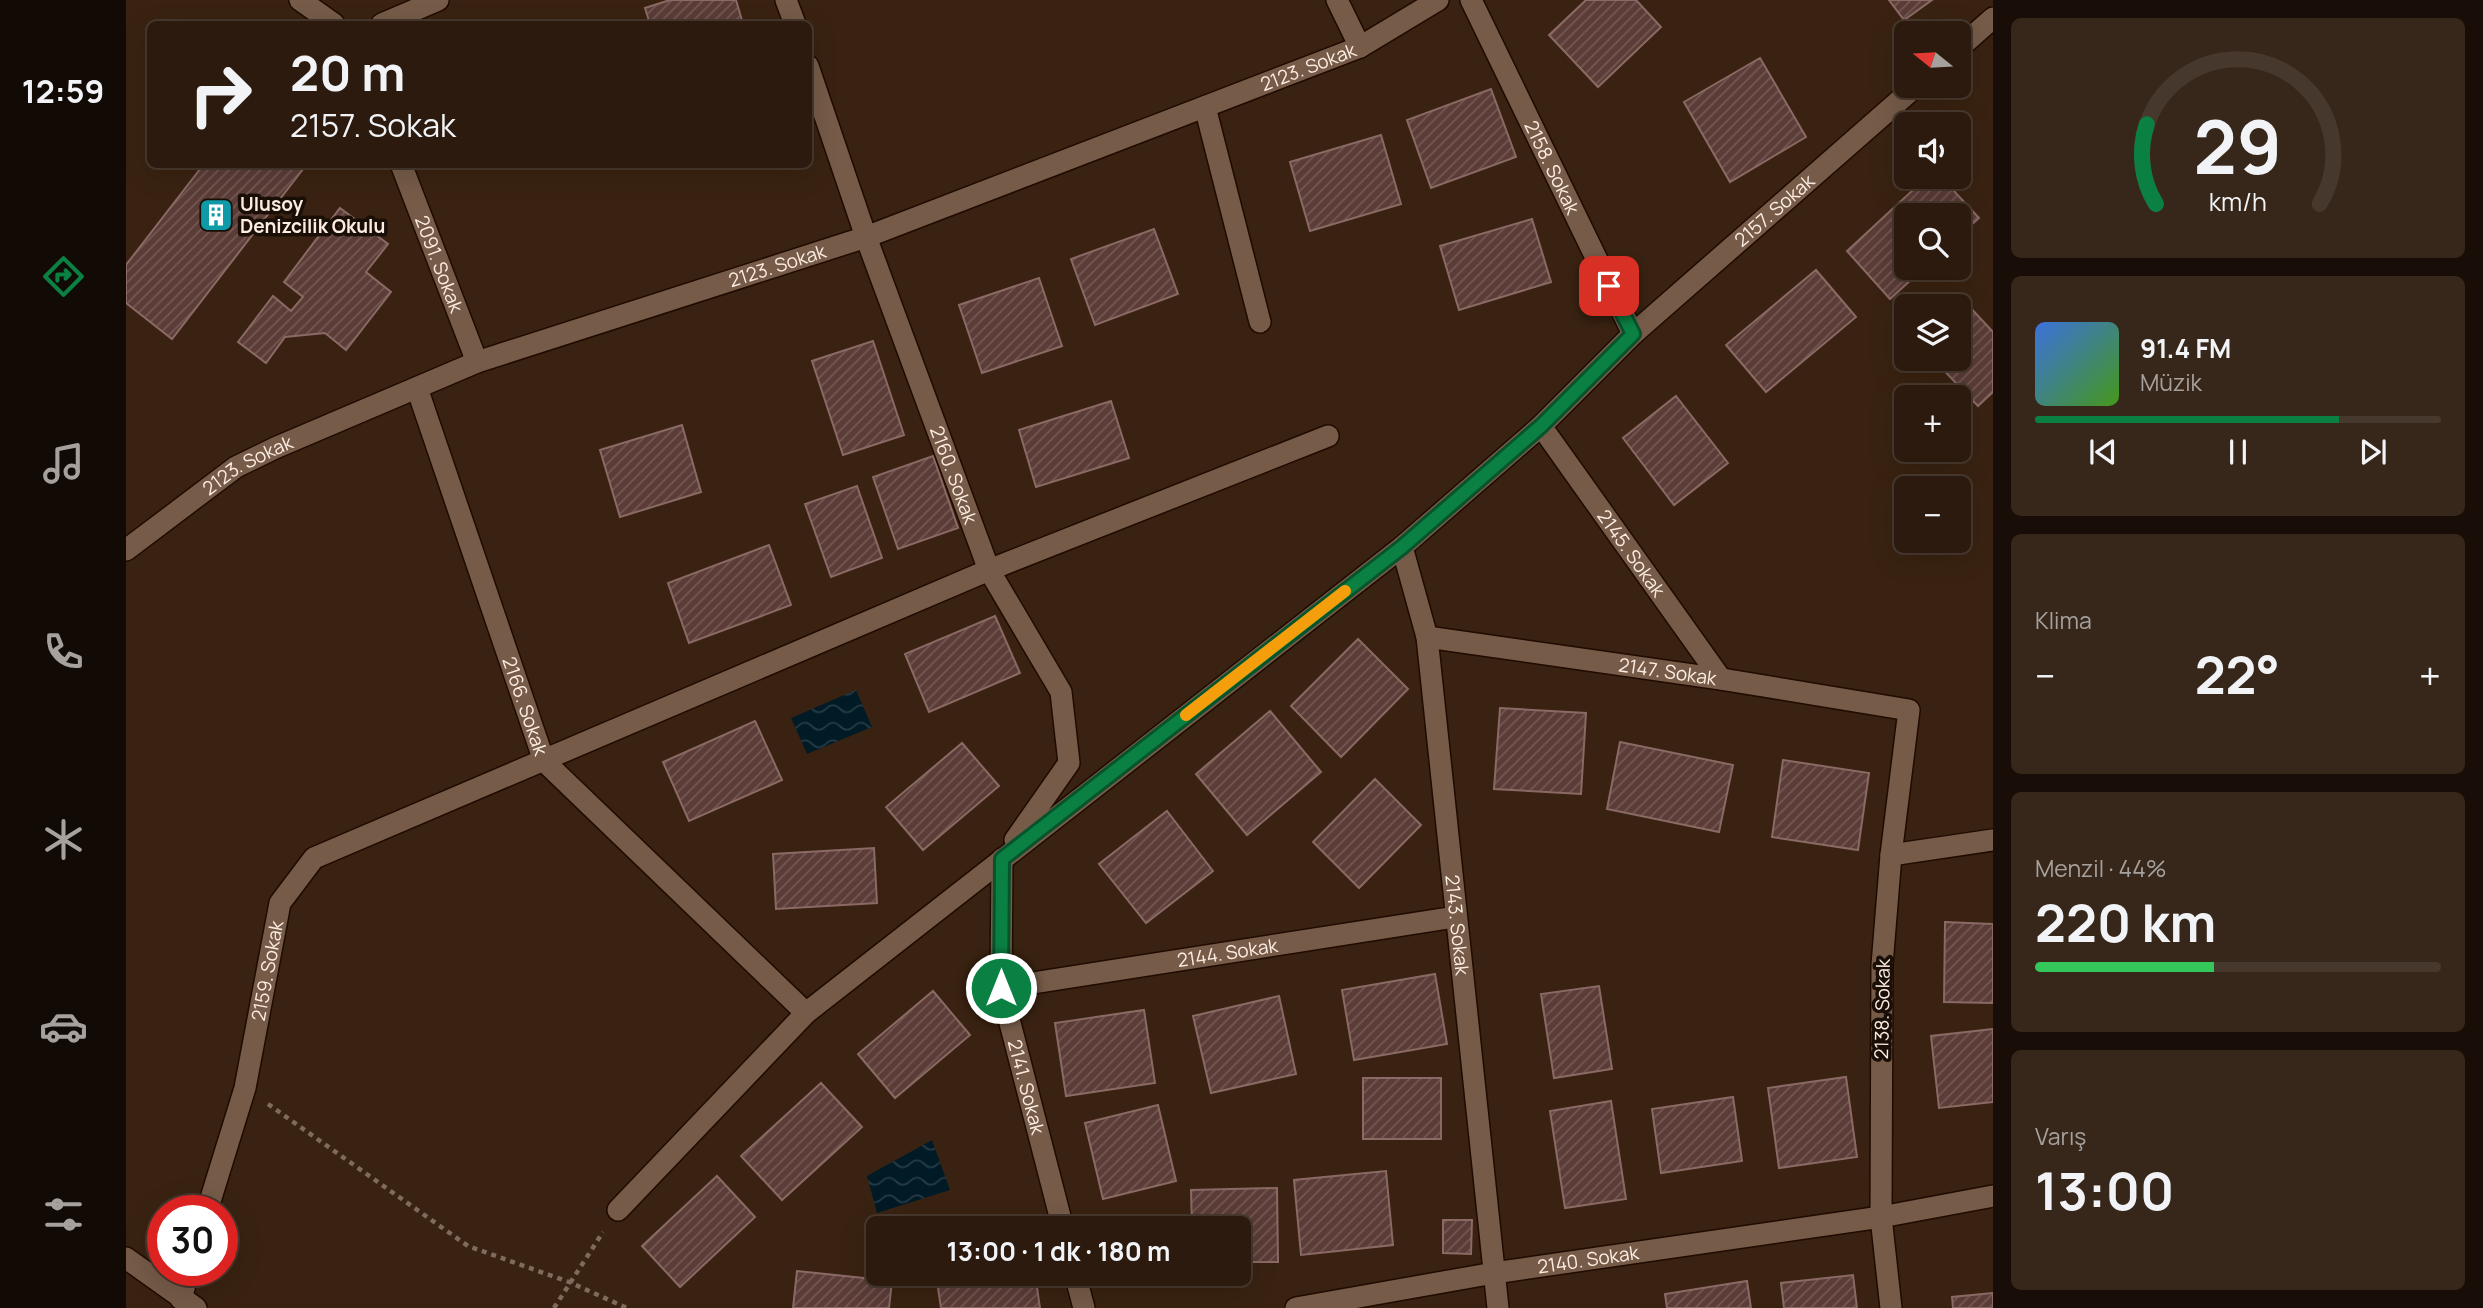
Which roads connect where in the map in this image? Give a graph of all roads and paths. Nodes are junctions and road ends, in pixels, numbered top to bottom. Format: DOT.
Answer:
graph roads {
  1 [pos="300,0"];
  2 [pos="438,0"];
  3 [pos="786,0"];
  4 [pos="1337,0"];
  5 [pos="1438,0"];
  6 [pos="1471,0"];
  7 [pos="1993,18"];
  8 [pos="330,21"];
  9 [pos="389,21"];
  10 [pos="793,21"];
  11 [pos="1971,37"];
  12 [pos="1360,47"];
  13 [pos="812,78"];
  14 [pos="1902,98"];
  15 [pos="1205,107"];
  16 [pos="403,168"];
  17 [pos="866,237"];
  18 [pos="1259,322"];
  19 [pos="1633,334"];
  20 [pos="477,362"];
  21 [pos="417,388"];
  22 [pos="1541,426"];
  23 [pos="1328,436"];
  24 [pos="1402,547"];
  25 [pos="126,550"];
  26 [pos="989,570"];
  27 [pos="1427,637"];
  28 [pos="1721,678"];
  29 [pos="1909,710"];
  30 [pos="544,761"];
  31 [pos="1993,840"];
  32 [pos="1891,856"];
  33 [pos="1002,859"];
  34 [pos="1455,917"];
  35 [pos="1001,988"];
  36 [pos="806,1013"];
  37 [pos="245,1087"];
  38 [pos="212,1195"];
  39 [pos="1993,1196"];
  40 [pos="618,1210"];
  41 [pos="1060,1216"];
  42 [pos="1881,1217"];
  43 [pos="126,1258"];
  44 [pos="1494,1273"];
  45 [pos="569,1282"];
  46 [pos="189,1286"];
  47 [pos="1078,1286"];
  48 [pos="188,1304"];
  49 [pos="554,1308"];
  50 [pos="627,1308"];
  51 [pos="1084,1308"];
  52 [pos="1296,1308"];
  53 [pos="1498,1308"];
  54 [pos="1891,1308"];
  1 -- 8 [label="street"];
  2 -- 9 [label="street"];
  3 -- 10 [label="street"];
  4 -- 12 [label="street"];
  5 -- 12 [label="street, 2123. Sokak"];
  6 -- 19 [label="street, 2158. Sokak"];
  7 -- 11 [label="street"];
  12 -- 15 [label="street, 2123. Sokak"];
  13 -- 17 [label="street, 2160. Sokak"];
  14 -- 19 [label="street, 2157. Sokak"];
  15 -- 17 [label="street, 2123. Sokak"];
  15 -- 18 [label="street"];
  16 -- 20 [label="street, 2091. Sokak"];
  17 -- 20 [label="street, 2123. Sokak"];
  17 -- 26 [label="street, 2160. Sokak"];
  19 -- 22 [label="street, 2157. Sokak"];
  20 -- 21 [label="street, 2123. Sokak"];
  21 -- 25 [label="street, 2123. Sokak"];
  21 -- 30 [label="street, 2166. Sokak"];
  22 -- 24 [label="street, 2157. Sokak"];
  22 -- 28 [label="street, 2145. Sokak"];
  23 -- 26 [label="street, 2159. Sokak"];
  24 -- 27 [label="street, 2143. Sokak"];
  24 -- 33 [label="street"];
  26 -- 30 [label="street, 2159. Sokak"];
  26 -- 33 [label="street, 2160. Sokak"];
  27 -- 28 [label="street, 2147. Sokak"];
  27 -- 34 [label="street, 2143. Sokak"];
  28 -- 29 [label="street, 2147. Sokak"];
  29 -- 32 [label="street, 2138. Sokak"];
  30 -- 36 [label="street, 2166. Sokak"];
  30 -- 37 [label="street, 2159. Sokak"];
  31 -- 32 [label="street"];
  32 -- 42 [label="street, 2138. Sokak"];
  33 -- 35 [label="street, 2141. Sokak"];
  33 -- 36 [label="street"];
  34 -- 35 [label="street, 2144. Sokak"];
  34 -- 44 [label="street, 2143. Sokak"];
  35 -- 41 [label="street, 2141. Sokak"];
  36 -- 40 [label="street"];
  37 -- 38 [label="street, 2159. Sokak"];
  37 -- 45 [label="path"];
  39 -- 42 [label="street, 2140. Sokak"];
  40 -- 45 [label="path"];
  42 -- 44 [label="street, 2140. Sokak"];
  42 -- 54 [label="street, 2138. Sokak"];
  43 -- 48 [label="street"];
  44 -- 52 [label="street, 2140. Sokak"];
  44 -- 53 [label="street, 2143. Sokak"];
  45 -- 49 [label="path"];
  45 -- 50 [label="path"];
  46 -- 48 [label="street"];
  47 -- 51 [label="street"];
}
